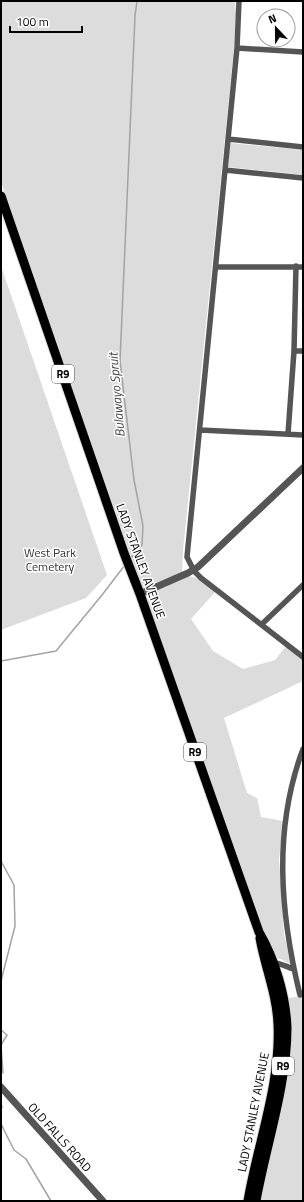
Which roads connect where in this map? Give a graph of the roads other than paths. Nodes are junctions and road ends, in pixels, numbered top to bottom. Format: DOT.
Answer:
graph roads {
  1 [pos="239,1"];
  2 [pos="237,48"];
  3 [pos="303,52"];
  4 [pos="228,139"];
  5 [pos="303,147"];
  6 [pos="225,170"];
  7 [pos="303,178"];
  8 [pos="1,196"];
  9 [pos="296,266"];
  10 [pos="216,267"];
  11 [pos="303,267"];
  12 [pos="294,350"];
  13 [pos="303,351"];
  14 [pos="200,430"];
  15 [pos="288,434"];
  16 [pos="303,435"];
  17 [pos="303,468"];
  18 [pos="194,571"];
  19 [pos="303,585"];
  20 [pos="140,594"];
  21 [pos="262,624"];
  22 [pos="303,658"];
  23 [pos="303,749"];
  24 [pos="270,964"];
  25 [pos="294,969"];
  26 [pos="303,994"];
  27 [pos="1,1087"];
  28 [pos="103,1201"];
  29 [pos="248,1201"];
  30 [pos="256,1201"];
  1 -- 2 [label="street"];
  2 -- 3 [label="street"];
  2 -- 4 [label="street"];
  4 -- 5 [label="street"];
  4 -- 6 [label="street"];
  6 -- 7 [label="street"];
  6 -- 10 [label="street"];
  8 -- 20 [label="highway, LADY STANLEY AVENUE / R9"];
  9 -- 10 [label="street"];
  9 -- 11 [label="street"];
  9 -- 12 [label="street"];
  10 -- 14 [label="street"];
  12 -- 13 [label="street"];
  12 -- 15 [label="street"];
  14 -- 15 [label="street"];
  14 -- 18 [label="street"];
  15 -- 16 [label="street"];
  17 -- 18 [label="street"];
  18 -- 20 [label="street"];
  18 -- 21 [label="street"];
  19 -- 21 [label="street"];
  20 -- 24 [label="highway, LADY STANLEY AVENUE / R9"];
  21 -- 22 [label="street"];
  23 -- 25 [label="street"];
  24 -- 25 [label="street"];
  24 -- 29 [label="highway, LADY STANLEY AVENUE / R9"];
  24 -- 30 [label="highway, LADY STANLEY AVENUE / R9"];
  25 -- 26 [label="street"];
  27 -- 28 [label="street, OLD FALLS ROAD"];
}
